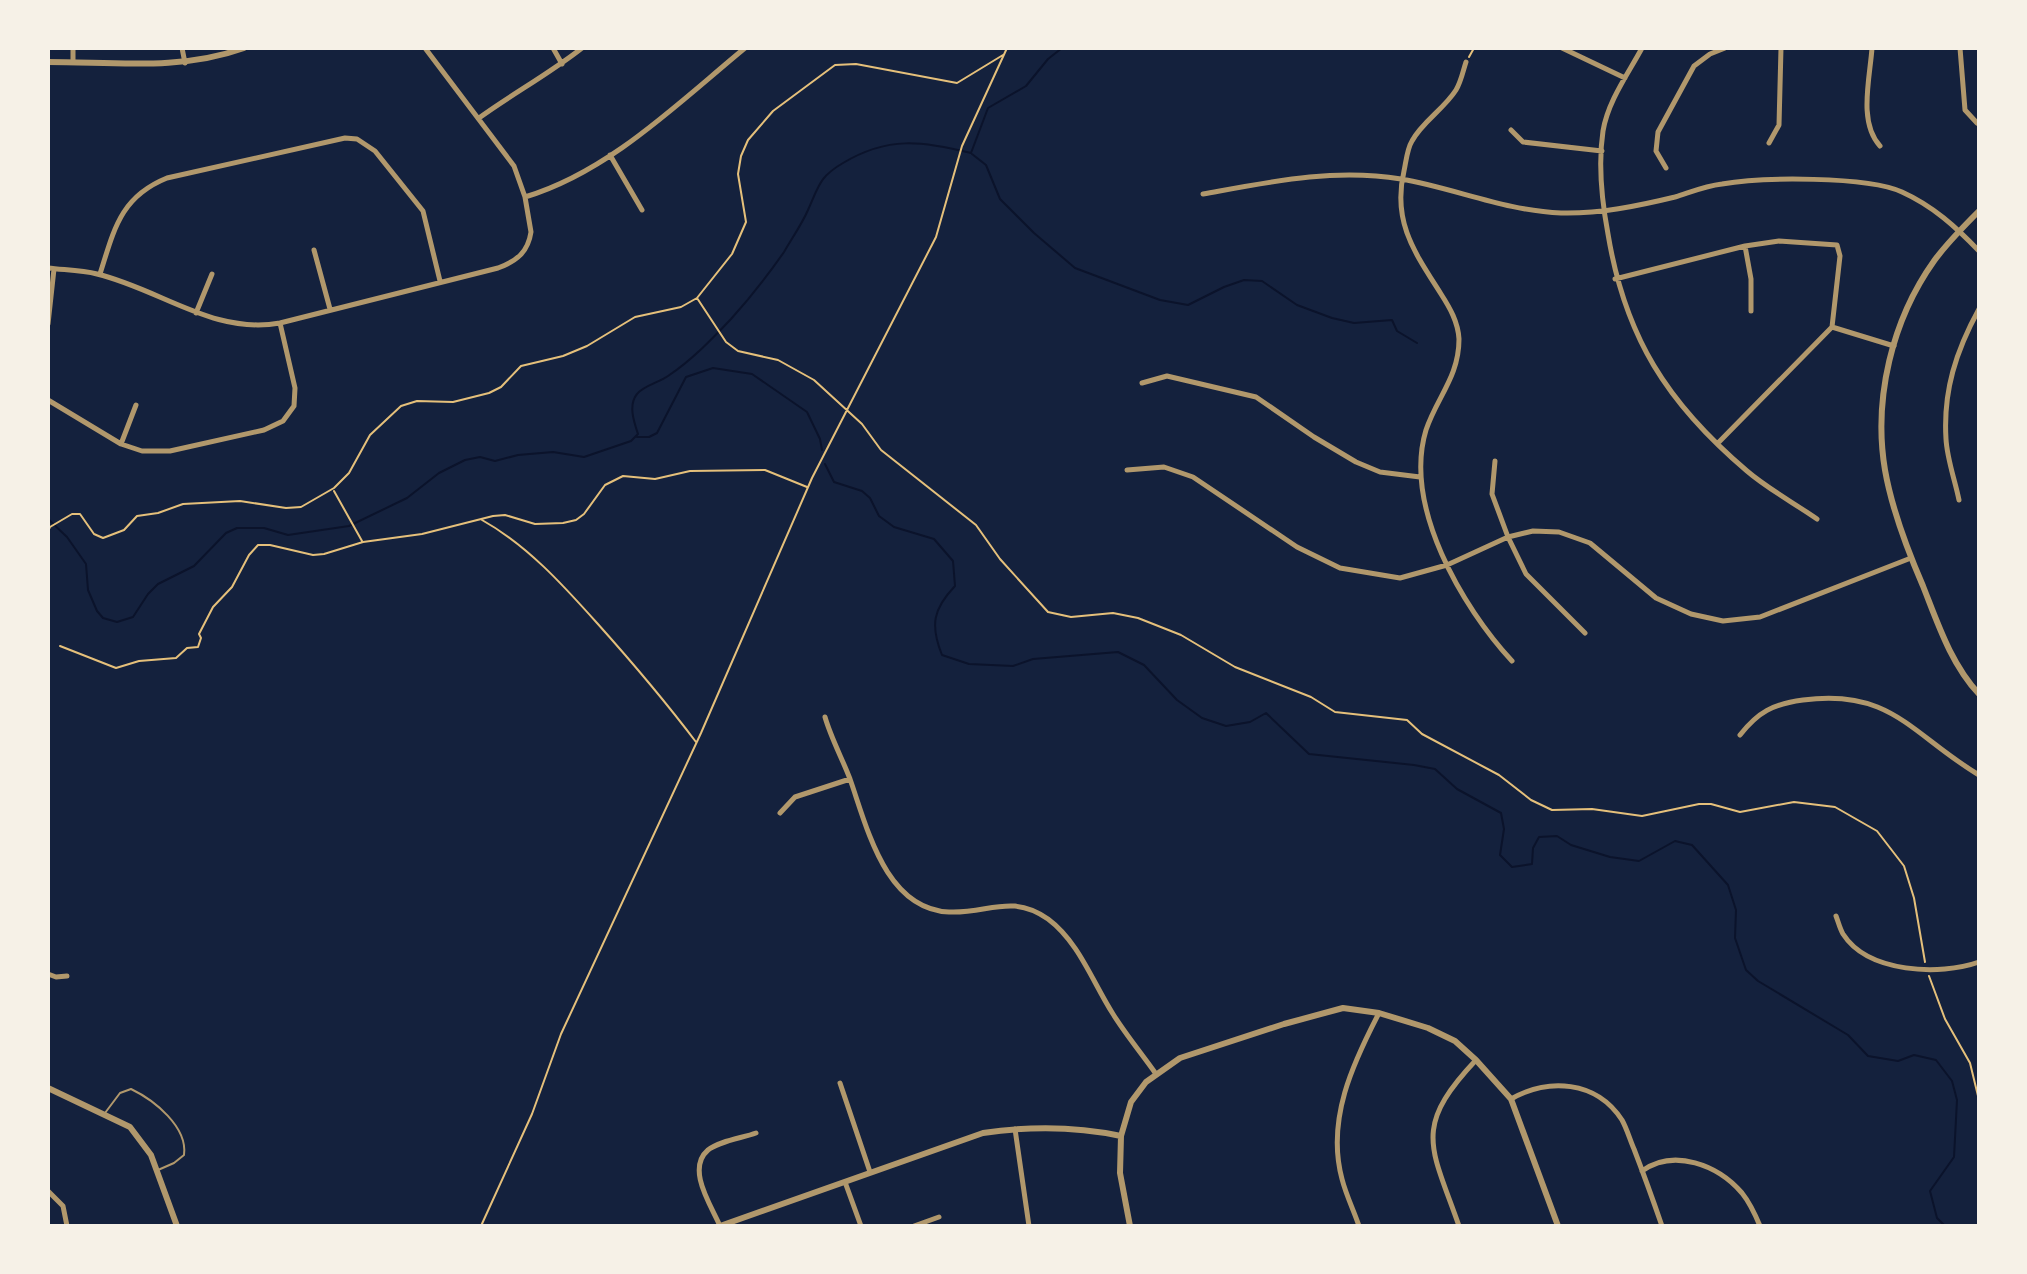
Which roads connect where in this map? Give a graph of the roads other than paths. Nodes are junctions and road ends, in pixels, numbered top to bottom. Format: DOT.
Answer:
graph roads {
  1 [pos="73,48"];
  2 [pos="182,48"];
  3 [pos="244,48"];
  4 [pos="425,48"];
  5 [pos="553,48"];
  6 [pos="582,48"];
  7 [pos="745,48"];
  8 [pos="1562,48"];
  9 [pos="1642,48"];
  10 [pos="1725,48"];
  11 [pos="1781,48"];
  12 [pos="1872,48"];
  13 [pos="1960,48"];
  14 [pos="48,62"];
  15 [pos="73,62"];
  16 [pos="1466,62"];
  17 [pos="185,63"];
  18 [pos="562,64"];
  19 [pos="1625,78"];
  20 [pos="479,118"];
  21 [pos="1977,123"];
  22 [pos="1511,130"];
  23 [pos="1769,143"];
  24 [pos="1880,146"];
  25 [pos="1602,151"];
  26 [pos="610,155"];
  27 [pos="1666,168"];
  28 [pos="1402,179"];
  29 [pos="1203,194"];
  30 [pos="525,197"];
  31 [pos="642,210"];
  32 [pos="1604,211"];
  33 [pos="1979,211"];
  34 [pos="1960,230"];
  35 [pos="1745,246"];
  36 [pos="314,250"];
  37 [pos="1979,251"];
  38 [pos="51,269"];
  39 [pos="100,274"];
  40 [pos="212,274"];
  41 [pos="1615,279"];
  42 [pos="440,281"];
  43 [pos="330,309"];
  44 [pos="1979,309"];
  45 [pos="1751,311"];
  46 [pos="196,313"];
  47 [pos="280,323"];
  48 [pos="48,324"];
  49 [pos="1832,327"];
  50 [pos="1894,346"];
  51 [pos="1142,383"];
  52 [pos="48,400"];
  53 [pos="136,405"];
  54 [pos="1718,443"];
  55 [pos="121,444"];
  56 [pos="1495,461"];
  57 [pos="1127,470"];
  58 [pos="1420,477"];
  59 [pos="1959,500"];
  60 [pos="1817,519"];
  61 [pos="1508,537"];
  62 [pos="1911,558"];
  63 [pos="1447,565"];
  64 [pos="1585,633"];
  65 [pos="1512,661"];
  66 [pos="1979,694"];
  67 [pos="825,717"];
  68 [pos="1740,735"];
  69 [pos="1979,775"];
  70 [pos="850,779"];
  71 [pos="780,813"];
  72 [pos="1836,916"];
  73 [pos="1979,962"];
  74 [pos="48,974"];
  75 [pos="67,976"];
  76 [pos="1379,1013"];
  77 [pos="1476,1060"];
  78 [pos="1156,1074"];
  79 [pos="840,1083"];
  80 [pos="48,1088"];
  81 [pos="1511,1099"];
  82 [pos="104,1114"];
  83 [pos="1015,1129"];
  84 [pos="756,1133"];
  85 [pos="1121,1136"];
  86 [pos="157,1171"];
  87 [pos="1642,1171"];
  88 [pos="870,1172"];
  89 [pos="845,1182"];
  90 [pos="48,1191"];
  91 [pos="939,1217"];
  92 [pos="67,1226"];
  93 [pos="177,1226"];
  94 [pos="720,1226"];
  95 [pos="861,1226"];
  96 [pos="914,1226"];
  97 [pos="1029,1226"];
  98 [pos="1130,1226"];
  99 [pos="1359,1226"];
  100 [pos="1459,1226"];
  101 [pos="1558,1226"];
  102 [pos="1662,1226"];
  103 [pos="1760,1226"];
  1 -- 15 [label="street"];
  2 -- 17 [label="street"];
  3 -- 17 [label="street"];
  4 -- 20 [label="street"];
  5 -- 18 [label="street"];
  6 -- 18 [label="street"];
  7 -- 26 [label="street"];
  8 -- 19 [label="street"];
  9 -- 19 [label="street"];
  10 -- 27 [label="street"];
  11 -- 23 [label="street"];
  12 -- 24 [label="street"];
  13 -- 21 [label="street"];
  14 -- 15 [label="street"];
  15 -- 17 [label="street"];
  16 -- 28 [label="street"];
  18 -- 20 [label="street"];
  19 -- 25 [label="street"];
  20 -- 30 [label="street"];
  22 -- 25 [label="street"];
  25 -- 32 [label="street"];
  26 -- 30 [label="street"];
  26 -- 31 [label="street"];
  28 -- 29 [label="street"];
  28 -- 32 [label="street"];
  28 -- 58 [label="street"];
  30 -- 42 [label="street"];
  32 -- 34 [label="street"];
  32 -- 41 [label="street"];
  33 -- 34 [label="street"];
  34 -- 37 [label="street"];
  34 -- 50 [label="street"];
  35 -- 41 [label="street"];
  35 -- 45 [label="street"];
  35 -- 49 [label="street"];
  36 -- 43 [label="street"];
  38 -- 39 [label="street"];
  38 -- 48 [label="street"];
  39 -- 42 [label="street"];
  39 -- 46 [label="street"];
  40 -- 46 [label="street"];
  41 -- 54 [label="street"];
  42 -- 43 [label="street"];
  43 -- 47 [label="street"];
  44 -- 59 [label="street"];
  46 -- 47 [label="street"];
  47 -- 55 [label="street"];
  49 -- 50 [label="street"];
  49 -- 54 [label="street"];
  50 -- 62 [label="street"];
  51 -- 58 [label="street"];
  52 -- 55 [label="street"];
  53 -- 55 [label="street"];
  54 -- 60 [label="street"];
  56 -- 61 [label="street"];
  57 -- 63 [label="street"];
  58 -- 63 [label="street"];
  61 -- 62 [label="street"];
  61 -- 63 [label="street"];
  61 -- 64 [label="street"];
  62 -- 66 [label="street"];
  63 -- 65 [label="street"];
  67 -- 70 [label="street"];
  68 -- 69 [label="street"];
  70 -- 71 [label="street"];
  70 -- 78 [label="street"];
  72 -- 73 [label="street"];
  74 -- 75 [label="street"];
  76 -- 77 [label="street"];
  76 -- 78 [label="street"];
  76 -- 99 [label="street"];
  77 -- 81 [label="street"];
  77 -- 100 [label="street"];
  78 -- 85 [label="street"];
  79 -- 88 [label="street"];
  80 -- 82 [label="street"];
  81 -- 87 [label="street"];
  81 -- 101 [label="street"];
  82 -- 86 [label="street"];
  82 -- 86 [label="lane"];
  83 -- 85 [label="street"];
  83 -- 88 [label="street"];
  83 -- 97 [label="street"];
  84 -- 94 [label="street"];
  85 -- 98 [label="street"];
  86 -- 93 [label="street"];
  87 -- 102 [label="street"];
  87 -- 103 [label="street"];
  88 -- 89 [label="street"];
  89 -- 94 [label="street"];
  89 -- 95 [label="street"];
  90 -- 92 [label="street"];
  91 -- 96 [label="street"];
}
